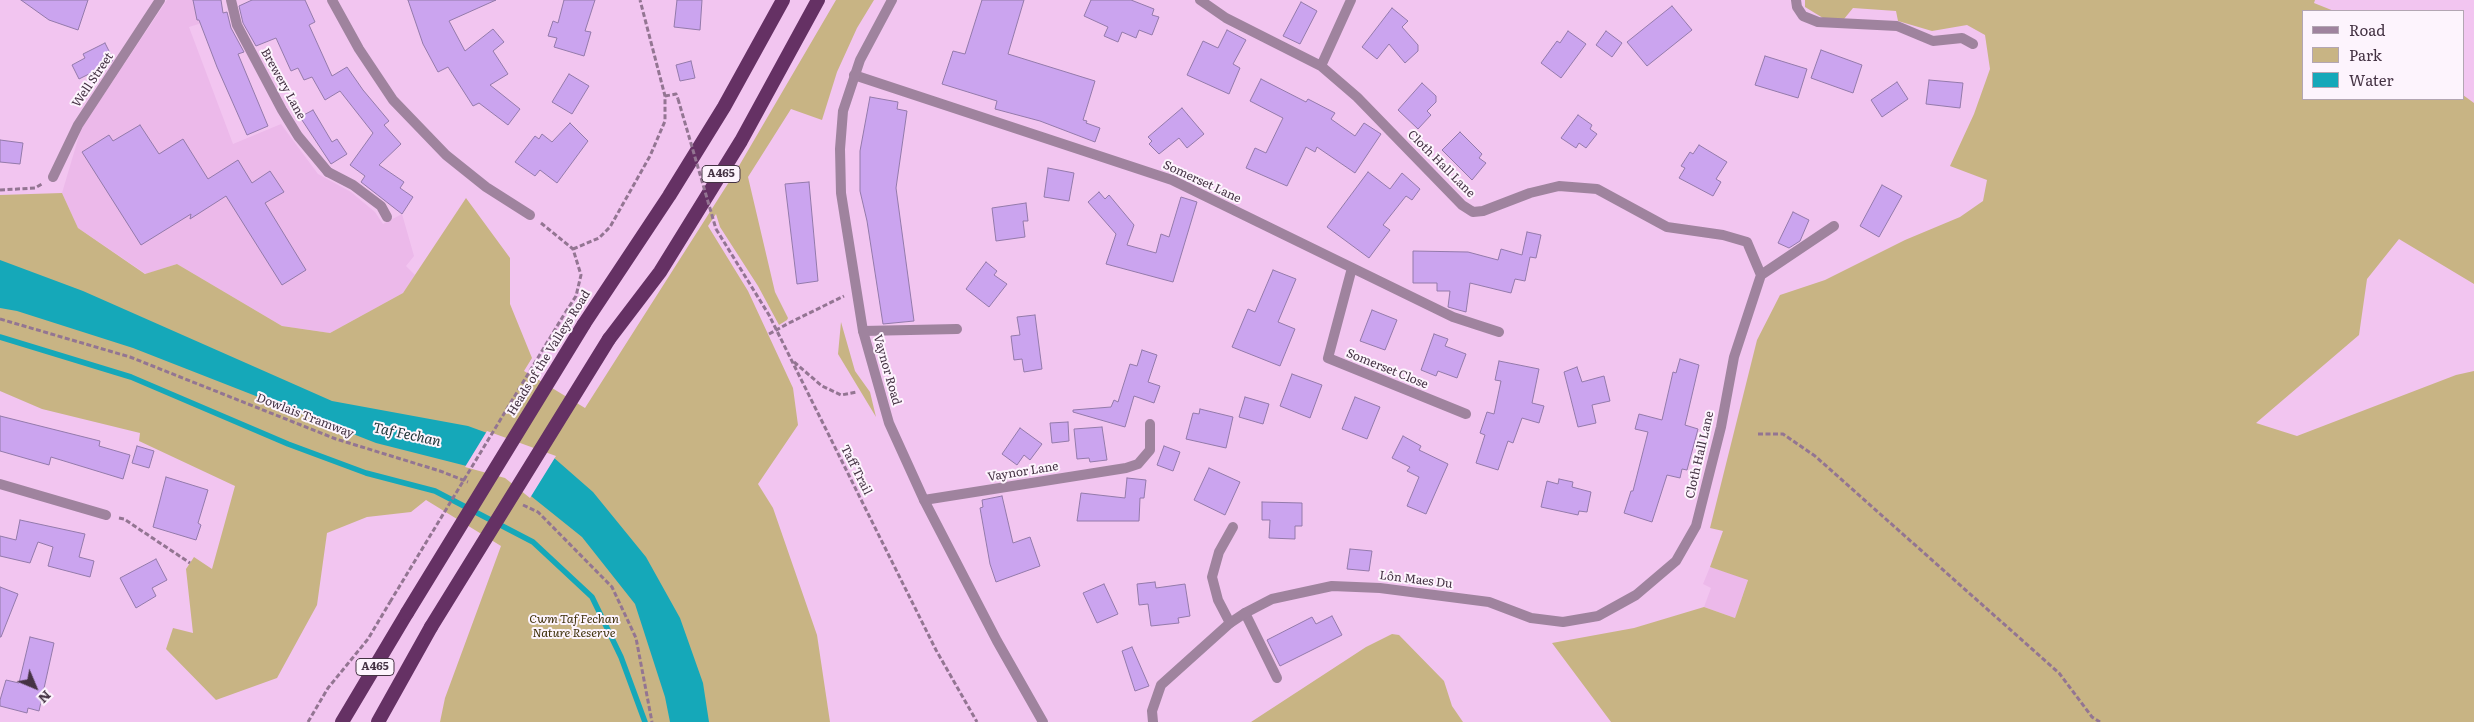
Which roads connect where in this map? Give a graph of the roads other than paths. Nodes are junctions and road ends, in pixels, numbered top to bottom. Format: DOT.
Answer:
graph roads {
  1 [pos="160,0"];
  2 [pos="231,0"];
  3 [pos="332,0"];
  4 [pos="783,0"];
  5 [pos="818,0"];
  6 [pos="892,0"];
  7 [pos="1200,0"];
  8 [pos="1351,0"];
  9 [pos="1796,0"];
  10 [pos="1973,44"];
  11 [pos="1321,66"];
  12 [pos="854,75"];
  13 [pos="53,177"];
  14 [pos="530,215"];
  15 [pos="387,217"];
  16 [pos="1834,226"];
  17 [pos="1352,268"];
  18 [pos="1761,275"];
  19 [pos="957,328"];
  20 [pos="863,331"];
  21 [pos="1499,332"];
  22 [pos="1466,414"];
  23 [pos="1150,424"];
  24 [pos="0,484"];
  25 [pos="924,500"];
  26 [pos="106,515"];
  27 [pos="1696,526"];
  28 [pos="1233,527"];
  29 [pos="1245,613"];
  30 [pos="1230,623"];
  31 [pos="1277,678"];
  32 [pos="342,722"];
  33 [pos="378,722"];
  34 [pos="1043,722"];
  35 [pos="1153,722"];
  1 -- 13 [label="street, Well Street"];
  2 -- 15 [label="street, Brewery Lane"];
  3 -- 14 [label="street"];
  4 -- 32 [label="highway, Heads of the Valleys Road / A465, bridge"];
  5 -- 33 [label="highway, A465, bridge"];
  6 -- 12 [label="street, Vaynor Road"];
  7 -- 11 [label="street, Cloth Hall Lane"];
  8 -- 11 [label="street"];
  9 -- 10 [label="street"];
  11 -- 18 [label="street, Cloth Hall Lane"];
  12 -- 17 [label="street, Somerset Lane"];
  12 -- 20 [label="street, Vaynor Road"];
  16 -- 18 [label="street"];
  17 -- 21 [label="street, Somerset Lane"];
  17 -- 22 [label="street, Somerset Close"];
  18 -- 27 [label="street, Cloth Hall Lane"];
  19 -- 20 [label="street"];
  20 -- 25 [label="street, Vaynor Road"];
  23 -- 25 [label="street, Vaynor Lane"];
  24 -- 26 [label="street"];
  25 -- 34 [label="street, Vaynor Road"];
  27 -- 29 [label="street, Lôn Maes Du"];
  28 -- 30 [label="street"];
  29 -- 30 [label="street, Lôn Maes Du"];
  29 -- 31 [label="street"];
  30 -- 35 [label="street, Lôn Maes Du"];
}
